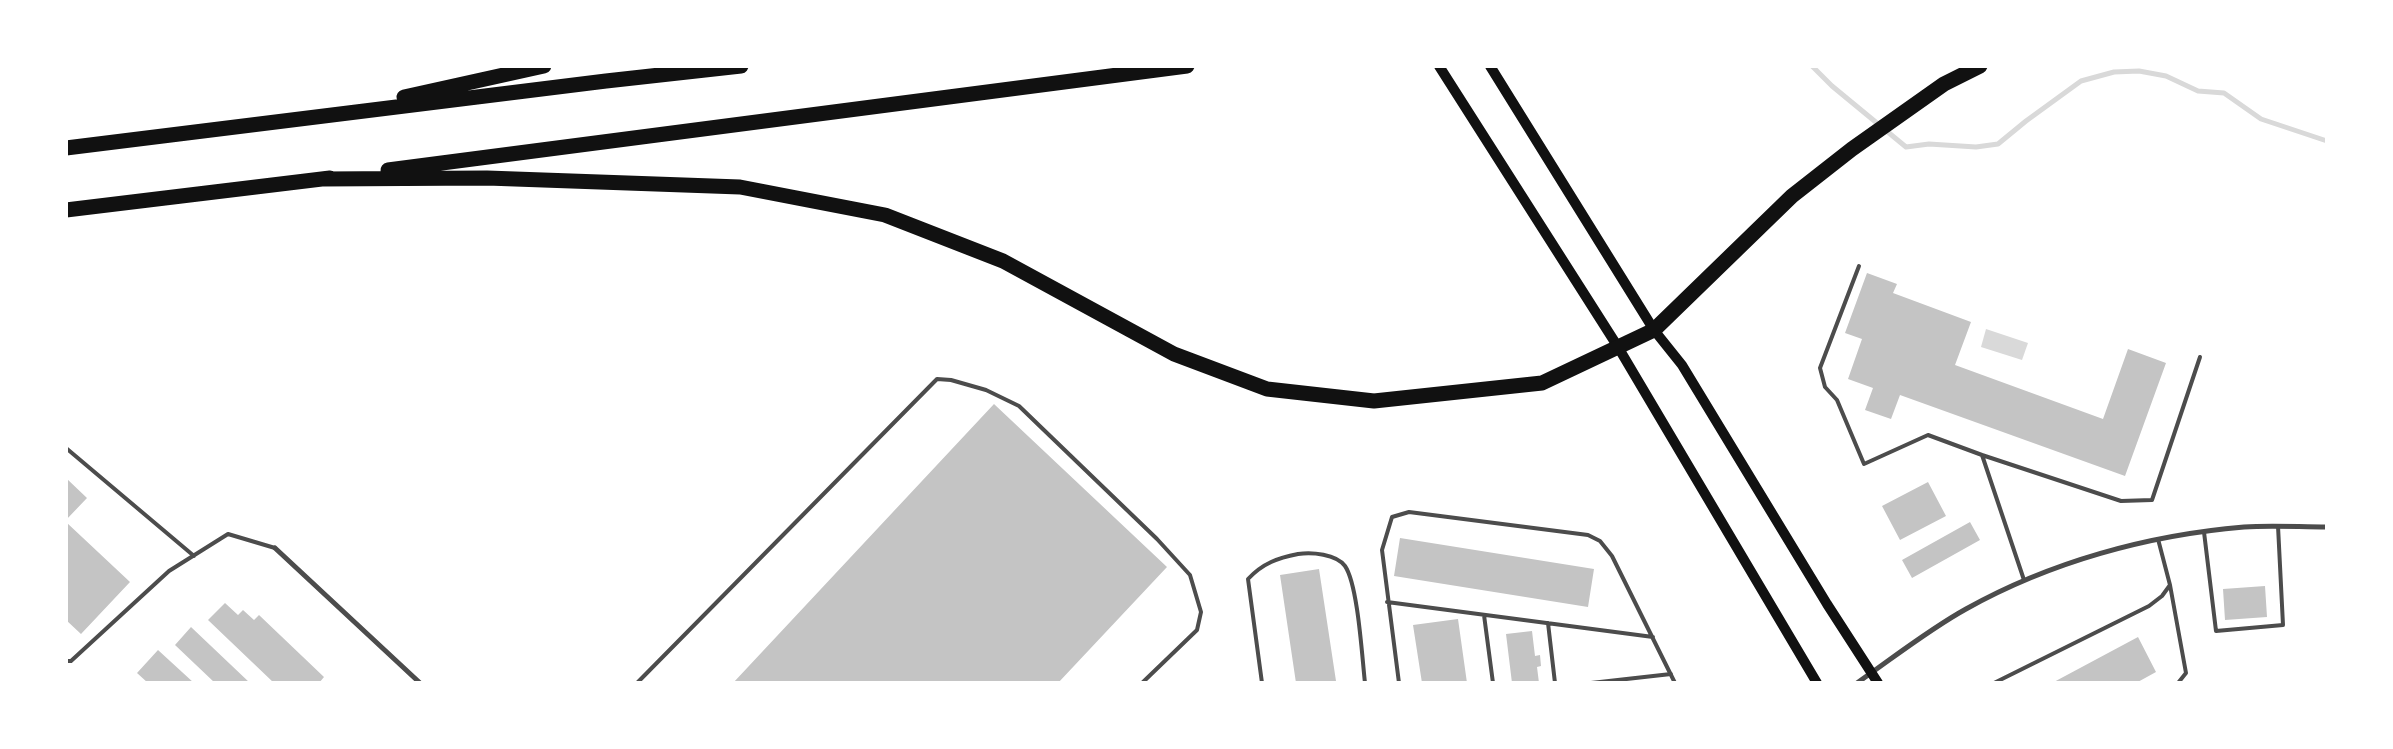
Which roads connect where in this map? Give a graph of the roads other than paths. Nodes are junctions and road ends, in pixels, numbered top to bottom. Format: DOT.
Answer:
graph roads {
  1 [pos="544,66"];
  2 [pos="741,66"];
  3 [pos="1187,66"];
  4 [pos="1439,66"];
  5 [pos="1490,66"];
  6 [pos="1980,66"];
  7 [pos="314,117"];
  8 [pos="66,148"];
  9 [pos="322,179"];
  10 [pos="66,210"];
  11 [pos="1859,266"];
  12 [pos="1654,330"];
  13 [pos="1618,347"];
  14 [pos="2200,357"];
  15 [pos="66,448"];
  16 [pos="1982,455"];
  17 [pos="2278,526"];
  18 [pos="2327,527"];
  19 [pos="2204,532"];
  20 [pos="2158,540"];
  21 [pos="275,548"];
  22 [pos="194,556"];
  23 [pos="2024,580"];
  24 [pos="2170,585"];
  25 [pos="1387,602"];
  26 [pos="1484,615"];
  27 [pos="1548,623"];
  28 [pos="1653,637"];
  29 [pos="66,662"];
  30 [pos="1872,672"];
  31 [pos="1671,674"];
  32 [pos="420,683"];
  33 [pos="637,683"];
  34 [pos="1142,683"];
  35 [pos="1262,683"];
  36 [pos="1365,683"];
  37 [pos="1399,683"];
  38 [pos="1493,683"];
  39 [pos="1555,683"];
  40 [pos="1591,683"];
  41 [pos="1675,683"];
  42 [pos="1817,683"];
  43 [pos="1857,683"];
  44 [pos="1878,683"];
  45 [pos="1994,683"];
  46 [pos="2178,683"];
  1 -- 7 [label="highway"];
  2 -- 7 [label="highway"];
  3 -- 9 [label="highway"];
  4 -- 13 [label="main road"];
  5 -- 12 [label="main road"];
  6 -- 12 [label="highway"];
  7 -- 8 [label="highway"];
  9 -- 10 [label="highway"];
  9 -- 13 [label="highway"];
  11 -- 16 [label="lane"];
  12 -- 13 [label="highway"];
  12 -- 30 [label="main road"];
  13 -- 42 [label="main road"];
  14 -- 16 [label="lane"];
  15 -- 22 [label="lane"];
  16 -- 23 [label="lane"];
  17 -- 18 [label="street"];
  17 -- 19 [label="street"];
  17 -- 19 [label="lane"];
  19 -- 20 [label="street"];
  20 -- 23 [label="street"];
  20 -- 24 [label="lane"];
  21 -- 22 [label="lane"];
  21 -- 32 [label="street"];
  22 -- 29 [label="lane"];
  23 -- 30 [label="street"];
  24 -- 45 [label="lane"];
  24 -- 46 [label="lane"];
  25 -- 26 [label="lane"];
  25 -- 28 [label="lane"];
  25 -- 37 [label="lane"];
  26 -- 27 [label="lane"];
  26 -- 38 [label="lane"];
  27 -- 28 [label="lane"];
  27 -- 39 [label="lane"];
  28 -- 31 [label="lane"];
  30 -- 43 [label="street"];
  30 -- 44 [label="main road"];
  31 -- 40 [label="lane"];
  31 -- 41 [label="lane"];
  33 -- 34 [label="lane"];
  35 -- 36 [label="lane"];
}
